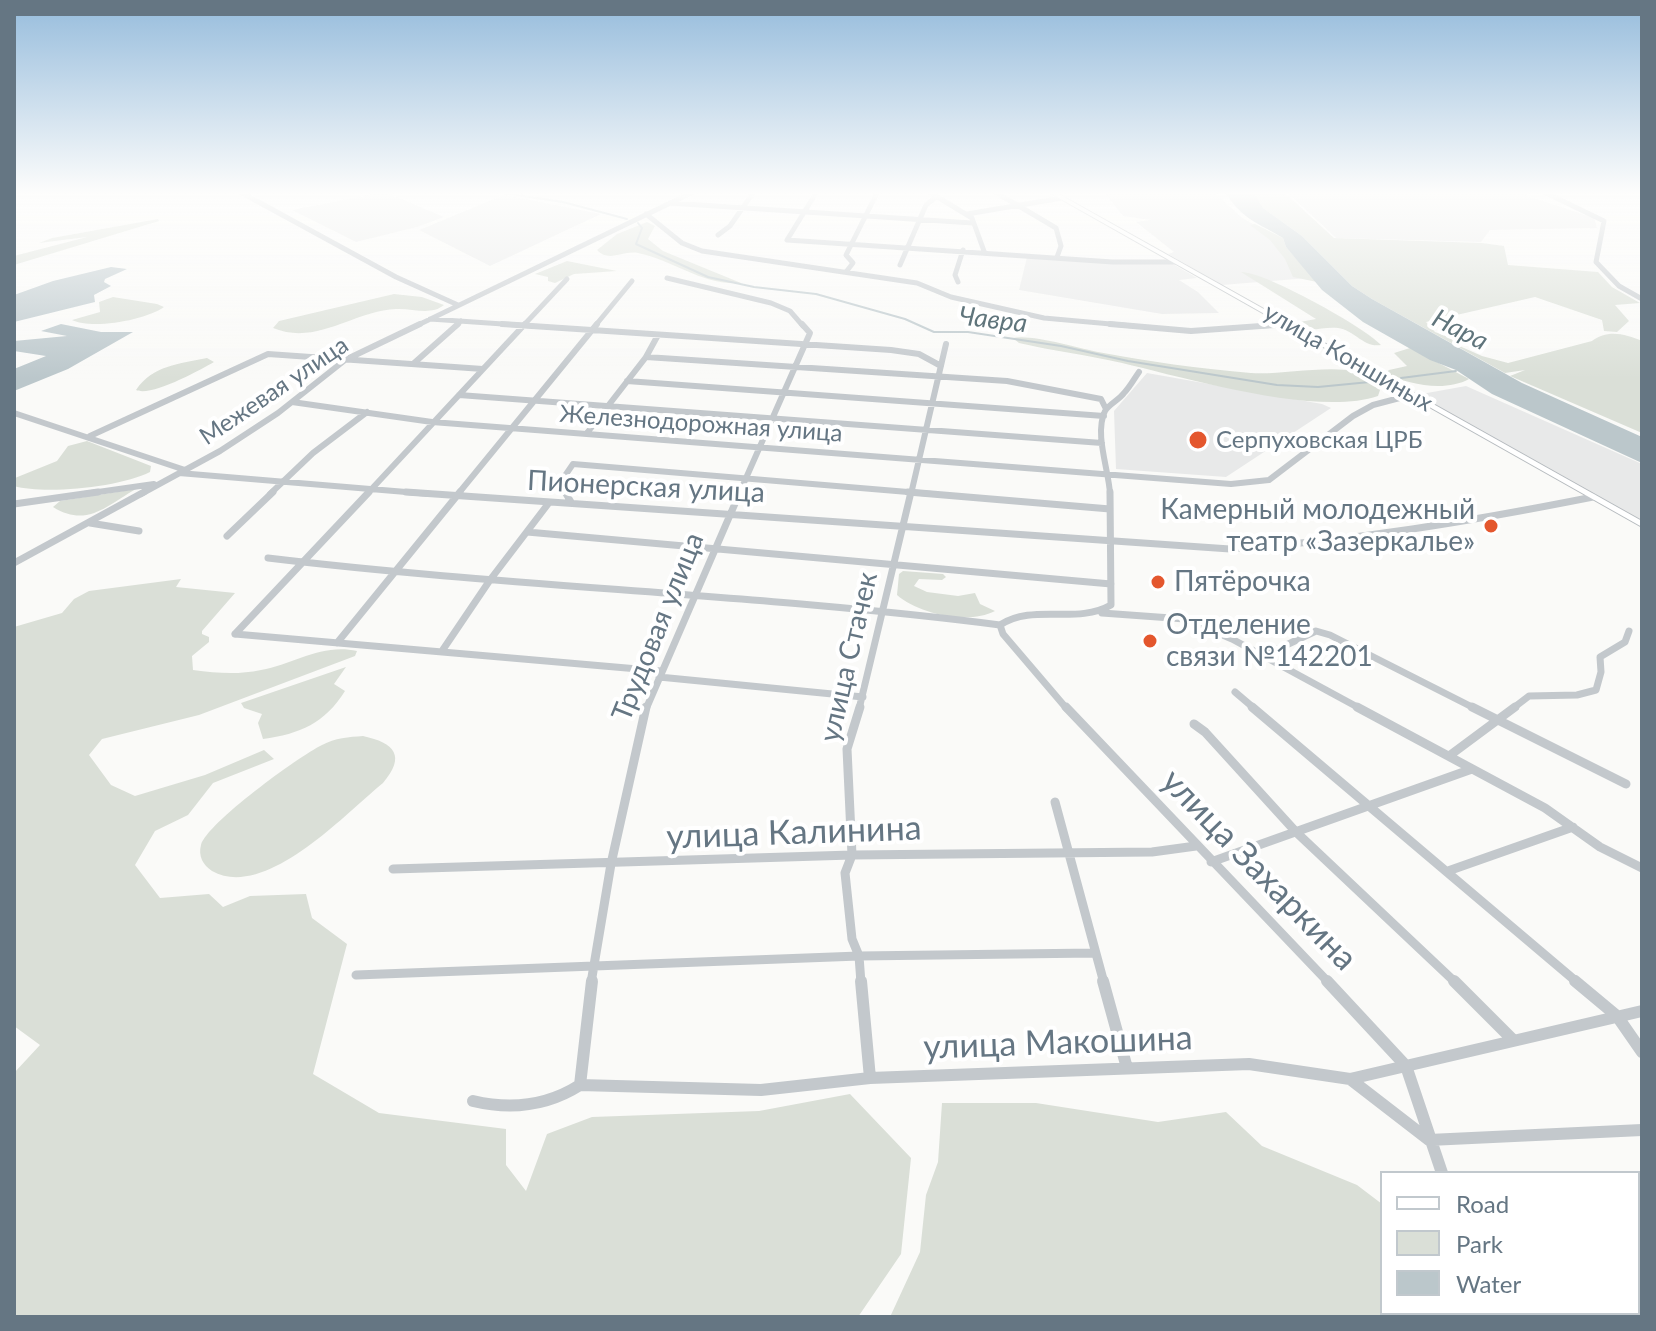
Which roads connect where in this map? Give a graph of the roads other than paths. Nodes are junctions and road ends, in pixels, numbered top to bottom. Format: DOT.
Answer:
graph roads {
  1 [pos="356,255"];
  2 [pos="562,255"];
  3 [pos="730,255"];
  4 [pos="846,255"];
  5 [pos="904,255"];
  6 [pos="961,255"];
  7 [pos="1034,255"];
  8 [pos="1164,255"];
  9 [pos="1597,255"];
  10 [pos="1057,257"];
  11 [pos="1176,262"];
  12 [pos="900,265"];
  13 [pos="846,272"];
  14 [pos="667,278"];
  15 [pos="567,279"];
  16 [pos="632,281"];
  17 [pos="958,282"];
  18 [pos="1642,299"];
  19 [pos="459,305"];
  20 [pos="429,319"];
  21 [pos="461,321"];
  22 [pos="1289,324"];
  23 [pos="524,325"];
  24 [pos="592,330"];
  25 [pos="658,335"];
  26 [pos="807,344"];
  27 [pos="946,344"];
  28 [pos="646,357"];
  29 [pos="345,360"];
  30 [pos="413,364"];
  31 [pos="941,366"];
  32 [pos="797,367"];
  33 [pos="483,369"];
  34 [pos="1139,372"];
  35 [pos="937,376"];
  36 [pos="627,381"];
  37 [pos="786,392"];
  38 [pos="459,395"];
  39 [pos="1411,395"];
  40 [pos="532,401"];
  41 [pos="292,402"];
  42 [pos="933,402"];
  43 [pos="609,407"];
  44 [pos="367,412"];
  45 [pos="14,413"];
  46 [pos="1105,413"];
  47 [pos="774,419"];
  48 [pos="432,422"];
  49 [pos="511,428"];
  50 [pos="926,429"];
  51 [pos="587,433"];
  52 [pos="90,436"];
  53 [pos="1102,443"];
  54 [pos="762,446"];
  55 [pos="917,458"];
  56 [pos="182,471"];
  57 [pos="1109,473"];
  58 [pos="747,478"];
  59 [pos="159,483"];
  60 [pos="280,483"];
  61 [pos="372,491"];
  62 [pos="912,491"];
  63 [pos="456,497"];
  64 [pos="1593,497"];
  65 [pos="571,502"];
  66 [pos="14,504"];
  67 [pos="548,504"];
  68 [pos="1110,509"];
  69 [pos="731,512"];
  70 [pos="90,523"];
  71 [pos="1642,524"];
  72 [pos="903,525"];
  73 [pos="139,531"];
  74 [pos="527,532"];
  75 [pos="227,536"];
  76 [pos="1112,543"];
  77 [pos="714,550"];
  78 [pos="268,558"];
  79 [pos="306,562"];
  80 [pos="14,563"];
  81 [pos="894,565"];
  82 [pos="395,573"];
  83 [pos="490,580"];
  84 [pos="1111,584"];
  85 [pos="694,597"];
  86 [pos="883,610"];
  87 [pos="1102,613"];
  88 [pos="1000,625"];
  89 [pos="1629,631"];
  90 [pos="337,643"];
  91 [pos="442,651"];
  92 [pos="1263,656"];
  93 [pos="660,674"];
  94 [pos="1235,692"];
  95 [pos="863,697"];
  96 [pos="1499,717"];
  97 [pos="1194,724"];
  98 [pos="1449,756"];
  99 [pos="1472,769"];
  100 [pos="1626,784"];
  101 [pos="1055,802"];
  102 [pos="1372,805"];
  103 [pos="1573,827"];
  104 [pos="1296,832"];
  105 [pos="1196,846"];
  106 [pos="1068,854"];
  107 [pos="852,855"];
  108 [pos="1211,862"];
  109 [pos="611,864"];
  110 [pos="1642,868"];
  111 [pos="393,869"];
  112 [pos="1448,871"];
  113 [pos="1094,953"];
  114 [pos="859,956"];
  115 [pos="593,967"];
  116 [pos="356,975"];
  117 [pos="1642,1011"];
  118 [pos="1617,1016"];
  119 [pos="1513,1040"];
  120 [pos="1642,1052"];
  121 [pos="1406,1066"];
  122 [pos="1127,1068"];
  123 [pos="870,1078"];
  124 [pos="1350,1079"];
  125 [pos="580,1085"];
  126 [pos="473,1101"];
  127 [pos="1642,1130"];
  128 [pos="1429,1140"];
  129 [pos="1441,1171"];
  1 -- 19 [label="street"];
  2 -- 19 [label="street, Межевая улица"];
  3 -- 13 [label="street"];
  4 -- 13 [label="street"];
  5 -- 12 [label="street"];
  6 -- 17 [label="street"];
  7 -- 10 [label="street"];
  8 -- 11 [label="main road, улица Коншиных"];
  9 -- 18 [label="street"];
  10 -- 11 [label="street"];
  11 -- 22 [label="main road, улица Коншиных"];
  13 -- 22 [label="street"];
  14 -- 26 [label="street"];
  15 -- 23 [label="street"];
  16 -- 24 [label="street"];
  19 -- 20 [label="street, Межевая улица"];
  20 -- 21 [label="street"];
  20 -- 29 [label="street, Межевая улица"];
  21 -- 23 [label="street"];
  21 -- 30 [label="street"];
  22 -- 39 [label="main road, улица Коншиных"];
  23 -- 24 [label="street"];
  23 -- 33 [label="street"];
  24 -- 25 [label="street"];
  24 -- 40 [label="street"];
  25 -- 26 [label="street"];
  25 -- 28 [label="street"];
  26 -- 31 [label="street"];
  26 -- 32 [label="street, Трудовая улица"];
  27 -- 31 [label="street, улица Стачек"];
  28 -- 32 [label="street"];
  28 -- 36 [label="street"];
  29 -- 30 [label="street"];
  29 -- 41 [label="street, Межевая улица"];
  29 -- 52 [label="street"];
  30 -- 33 [label="street"];
  31 -- 35 [label="street, улица Стачек"];
  32 -- 35 [label="street"];
  32 -- 37 [label="street, Трудовая улица"];
  33 -- 38 [label="street"];
  34 -- 46 [label="street"];
  35 -- 42 [label="street, улица Стачек"];
  35 -- 46 [label="street"];
  36 -- 37 [label="street"];
  36 -- 43 [label="street"];
  37 -- 42 [label="street"];
  37 -- 47 [label="street, Трудовая улица"];
  38 -- 40 [label="street"];
  38 -- 48 [label="street"];
  39 -- 57 [label="street, Железнодорожная улица"];
  39 -- 64 [label="main road, улица Коншиных"];
  40 -- 43 [label="street"];
  40 -- 49 [label="street"];
  41 -- 44 [label="street, Железнодорожная улица"];
  41 -- 56 [label="street, Межевая улица"];
  42 -- 46 [label="street"];
  42 -- 50 [label="street, улица Стачек"];
  43 -- 47 [label="street"];
  43 -- 51 [label="street"];
  44 -- 48 [label="street, Железнодорожная улица"];
  44 -- 60 [label="street"];
  45 -- 52 [label="street, Пионерская улица"];
  46 -- 53 [label="street"];
  47 -- 50 [label="street"];
  47 -- 54 [label="street, Трудовая улица"];
  48 -- 49 [label="street, Железнодорожная улица"];
  48 -- 61 [label="street"];
  49 -- 51 [label="street, Железнодорожная улица"];
  49 -- 63 [label="street"];
  50 -- 53 [label="street"];
  50 -- 55 [label="street, улица Стачек"];
  51 -- 54 [label="street, Железнодорожная улица"];
  52 -- 56 [label="street, Пионерская улица"];
  53 -- 57 [label="street"];
  54 -- 55 [label="street, Железнодорожная улица"];
  54 -- 58 [label="street, Трудовая улица"];
  55 -- 57 [label="street, Железнодорожная улица"];
  55 -- 62 [label="street, улица Стачек"];
  56 -- 59 [label="street, Межевая улица"];
  56 -- 60 [label="street, Пионерская улица"];
  57 -- 68 [label="street"];
  58 -- 62 [label="street"];
  58 -- 65 [label="street"];
  58 -- 69 [label="street, Трудовая улица"];
  59 -- 66 [label="street"];
  59 -- 70 [label="street, Межевая улица"];
  60 -- 61 [label="street, Пионерская улица"];
  60 -- 75 [label="street"];
  61 -- 63 [label="street, Пионерская улица"];
  61 -- 79 [label="street"];
  62 -- 68 [label="street"];
  62 -- 72 [label="street, улица Стачек"];
  63 -- 67 [label="street, Пионерская улица"];
  63 -- 82 [label="street"];
  64 -- 71 [label="main road, улица Коншиных"];
  64 -- 76 [label="street, Пионерская улица"];
  65 -- 67 [label="street, Пионерская улица"];
  65 -- 69 [label="street, Пионерская улица"];
  67 -- 74 [label="street"];
  68 -- 76 [label="street"];
  69 -- 72 [label="street, Пионерская улица"];
  69 -- 77 [label="street, Трудовая улица"];
  70 -- 73 [label="street"];
  70 -- 80 [label="street, Межевая улица"];
  72 -- 76 [label="street, Пионерская улица"];
  72 -- 81 [label="street, улица Стачек"];
  74 -- 77 [label="street"];
  74 -- 83 [label="street"];
  76 -- 84 [label="street"];
  77 -- 81 [label="street"];
  77 -- 85 [label="street, Трудовая улица"];
  78 -- 79 [label="street"];
  79 -- 82 [label="street"];
  79 -- 90 [label="street"];
  81 -- 84 [label="street"];
  81 -- 86 [label="street, улица Стачек"];
  82 -- 83 [label="street"];
  82 -- 90 [label="street"];
  83 -- 85 [label="street"];
  83 -- 91 [label="street"];
  84 -- 87 [label="street"];
  85 -- 86 [label="street"];
  85 -- 93 [label="street, Трудовая улица"];
  86 -- 88 [label="street"];
  86 -- 95 [label="street, улица Стачек"];
  87 -- 88 [label="street"];
  87 -- 92 [label="street"];
  88 -- 105 [label="street, улица Захаркина"];
  89 -- 96 [label="street"];
  90 -- 91 [label="street"];
  91 -- 93 [label="street"];
  92 -- 96 [label="street"];
  92 -- 98 [label="street"];
  93 -- 95 [label="street"];
  93 -- 109 [label="street, Трудовая улица"];
  94 -- 102 [label="street"];
  95 -- 107 [label="street, улица Стачек"];
  96 -- 98 [label="street"];
  96 -- 100 [label="street"];
  97 -- 104 [label="street"];
  98 -- 99 [label="street"];
  99 -- 102 [label="street"];
  99 -- 103 [label="street"];
  101 -- 106 [label="street"];
  102 -- 104 [label="street"];
  102 -- 112 [label="street"];
  103 -- 110 [label="street"];
  103 -- 112 [label="street"];
  104 -- 108 [label="street"];
  104 -- 119 [label="street"];
  105 -- 106 [label="street, улица Калинина"];
  105 -- 108 [label="street, улица Захаркина"];
  106 -- 107 [label="street, улица Калинина"];
  106 -- 113 [label="street"];
  107 -- 109 [label="street, улица Калинина"];
  107 -- 114 [label="street, улица Стачек"];
  108 -- 121 [label="street, улица Захаркина"];
  109 -- 111 [label="street, улица Калинина"];
  109 -- 115 [label="street, Трудовая улица"];
  112 -- 118 [label="street"];
  113 -- 114 [label="street"];
  113 -- 122 [label="street"];
  114 -- 115 [label="street"];
  114 -- 123 [label="street, улица Стачек"];
  115 -- 116 [label="street"];
  115 -- 125 [label="street, Трудовая улица"];
  117 -- 118 [label="street, улица Макошина"];
  118 -- 119 [label="street, улица Макошина"];
  118 -- 120 [label="street"];
  119 -- 121 [label="street, улица Макошина"];
  121 -- 124 [label="street, улица Макошина"];
  121 -- 128 [label="street, улица Захаркина"];
  122 -- 123 [label="street, улица Макошина"];
  122 -- 124 [label="street, улица Макошина"];
  123 -- 125 [label="street, улица Макошина"];
  124 -- 128 [label="street"];
  125 -- 126 [label="street, улица Макошина"];
  127 -- 128 [label="street"];
  128 -- 129 [label="street, улица Захаркина"];
}
